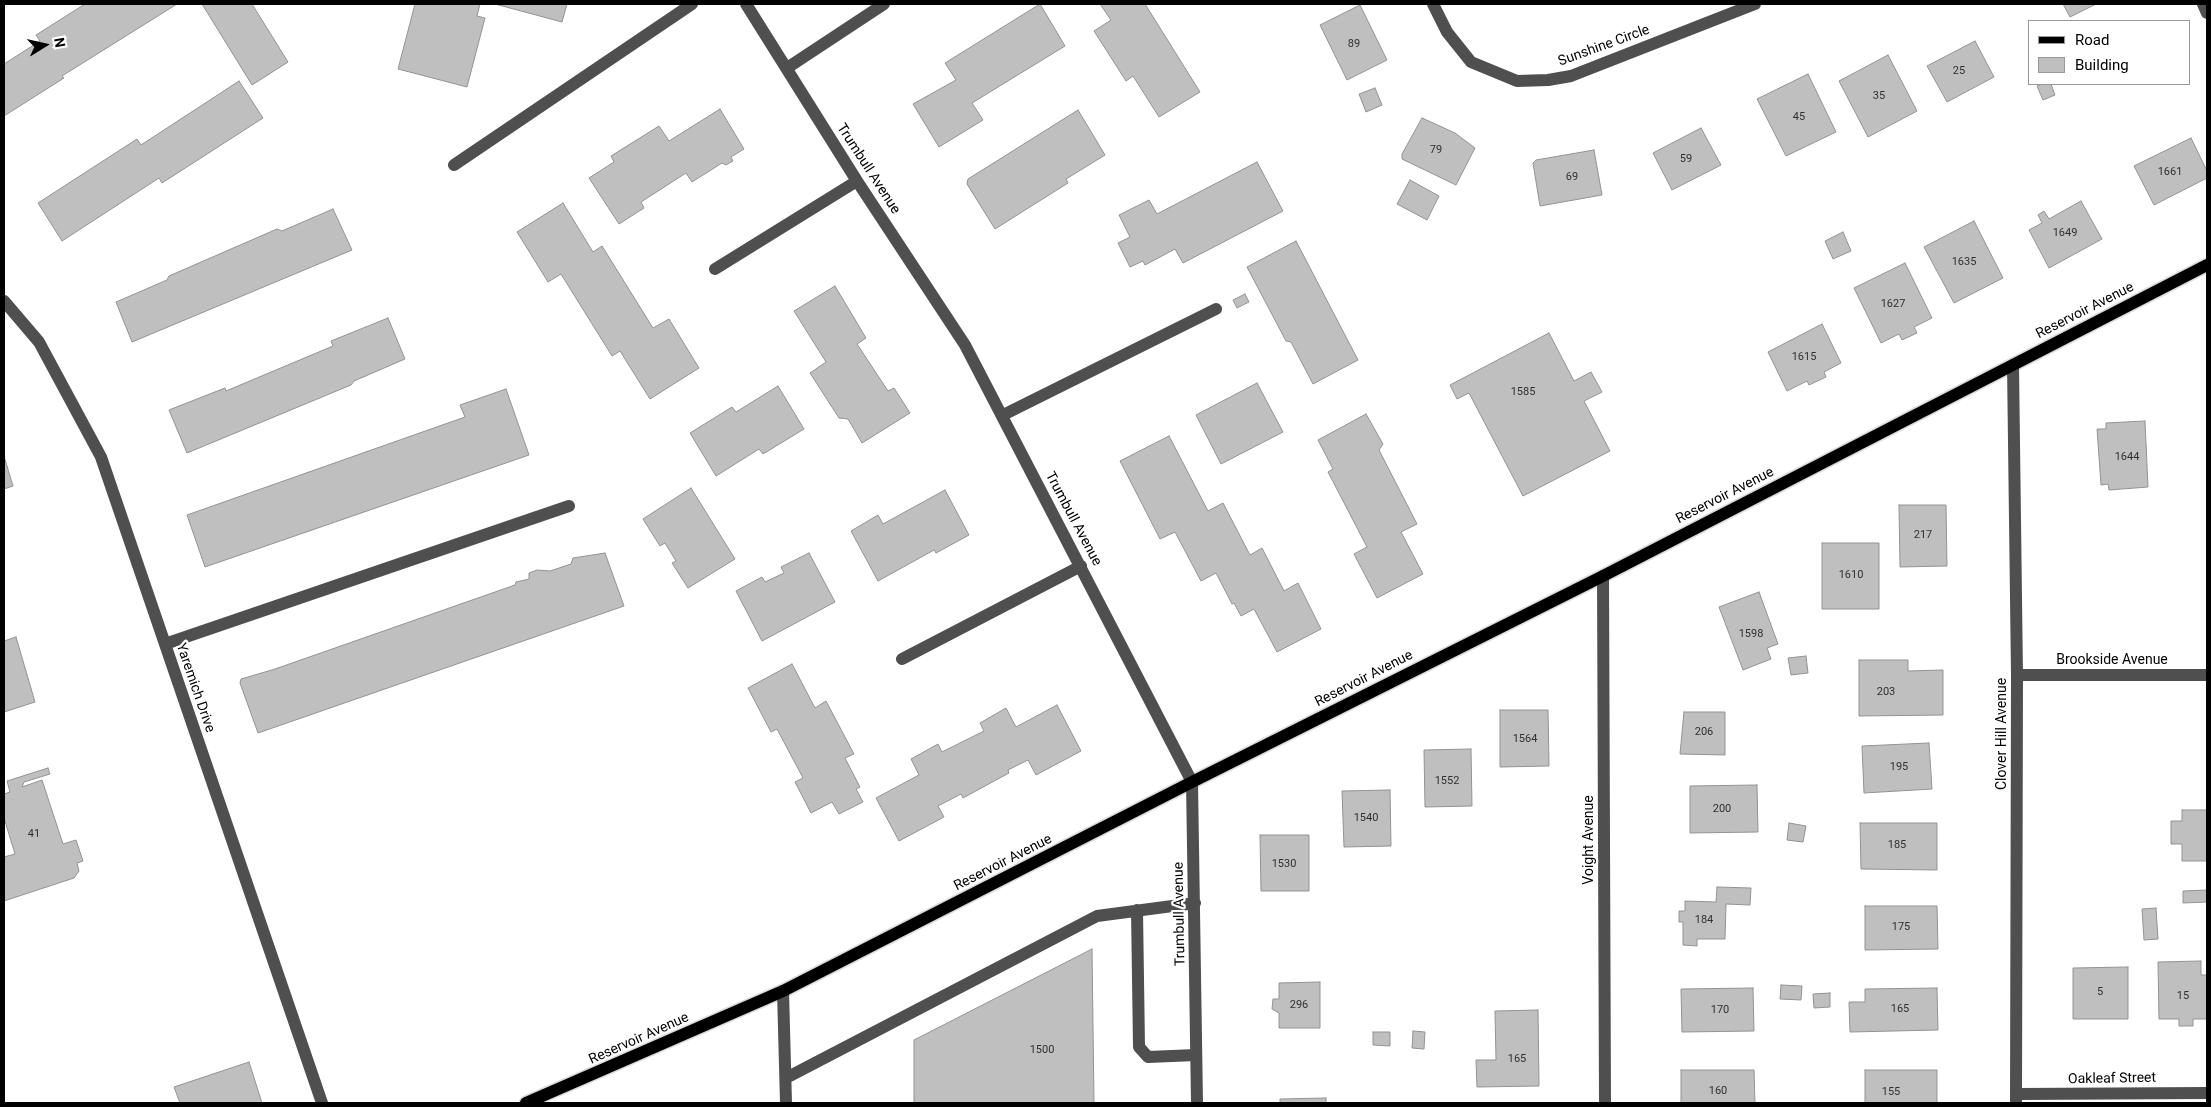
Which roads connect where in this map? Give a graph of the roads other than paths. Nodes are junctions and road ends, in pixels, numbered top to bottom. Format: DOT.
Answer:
graph roads {
  1 [pos="692,4"];
  2 [pos="746,4"];
  3 [pos="884,4"];
  4 [pos="1433,4"];
  5 [pos="1755,4"];
  6 [pos="2203,4"];
  7 [pos="2207,12"];
  8 [pos="786,68"];
  9 [pos="454,166"];
  10 [pos="857,181"];
  11 [pos="2207,265"];
  12 [pos="715,269"];
  13 [pos="4,300"];
  14 [pos="1216,309"];
  15 [pos="2014,365"];
  16 [pos="1002,415"];
  17 [pos="569,506"];
  18 [pos="1081,566"];
  19 [pos="1603,576"];
  20 [pos="165,644"];
  21 [pos="902,659"];
  22 [pos="2207,675"];
  23 [pos="2017,676"];
  24 [pos="1192,782"];
  25 [pos="1195,903"];
  26 [pos="1138,910"];
  27 [pos="783,991"];
  28 [pos="1196,1055"];
  29 [pos="786,1078"];
  30 [pos="2207,1093"];
  31 [pos="2016,1099"];
  32 [pos="322,1103"];
  33 [pos="526,1103"];
  34 [pos="786,1103"];
  35 [pos="1197,1103"];
  36 [pos="1605,1103"];
  1 -- 9 [label="street"];
  2 -- 8 [label="street, Trumbull Avenue"];
  3 -- 8 [label="street"];
  4 -- 5 [label="street, Sunshine Circle"];
  6 -- 7 [label="street"];
  8 -- 10 [label="street, Trumbull Avenue"];
  10 -- 12 [label="street"];
  10 -- 16 [label="street, Trumbull Avenue"];
  11 -- 15 [label="main road, Reservoir Avenue"];
  13 -- 20 [label="street, Yaremich Drive"];
  14 -- 16 [label="street"];
  15 -- 19 [label="main road, Reservoir Avenue"];
  15 -- 23 [label="street, Clover Hill Avenue"];
  16 -- 18 [label="street, Trumbull Avenue"];
  17 -- 20 [label="street"];
  18 -- 21 [label="street"];
  18 -- 24 [label="street, Trumbull Avenue"];
  19 -- 24 [label="main road, Reservoir Avenue"];
  19 -- 36 [label="street, Voight Avenue"];
  20 -- 32 [label="street, Yaremich Drive"];
  22 -- 23 [label="street, Brookside Avenue"];
  23 -- 31 [label="street, Clover Hill Avenue"];
  24 -- 25 [label="street, Trumbull Avenue"];
  24 -- 27 [label="main road, Reservoir Avenue"];
  25 -- 26 [label="street"];
  25 -- 28 [label="street, Trumbull Avenue"];
  26 -- 28 [label="street"];
  26 -- 29 [label="street"];
  27 -- 29 [label="street"];
  27 -- 33 [label="main road, Reservoir Avenue"];
  28 -- 35 [label="street, Trumbull Avenue"];
  29 -- 34 [label="street"];
  30 -- 31 [label="street, Oakleaf Street"];
}
